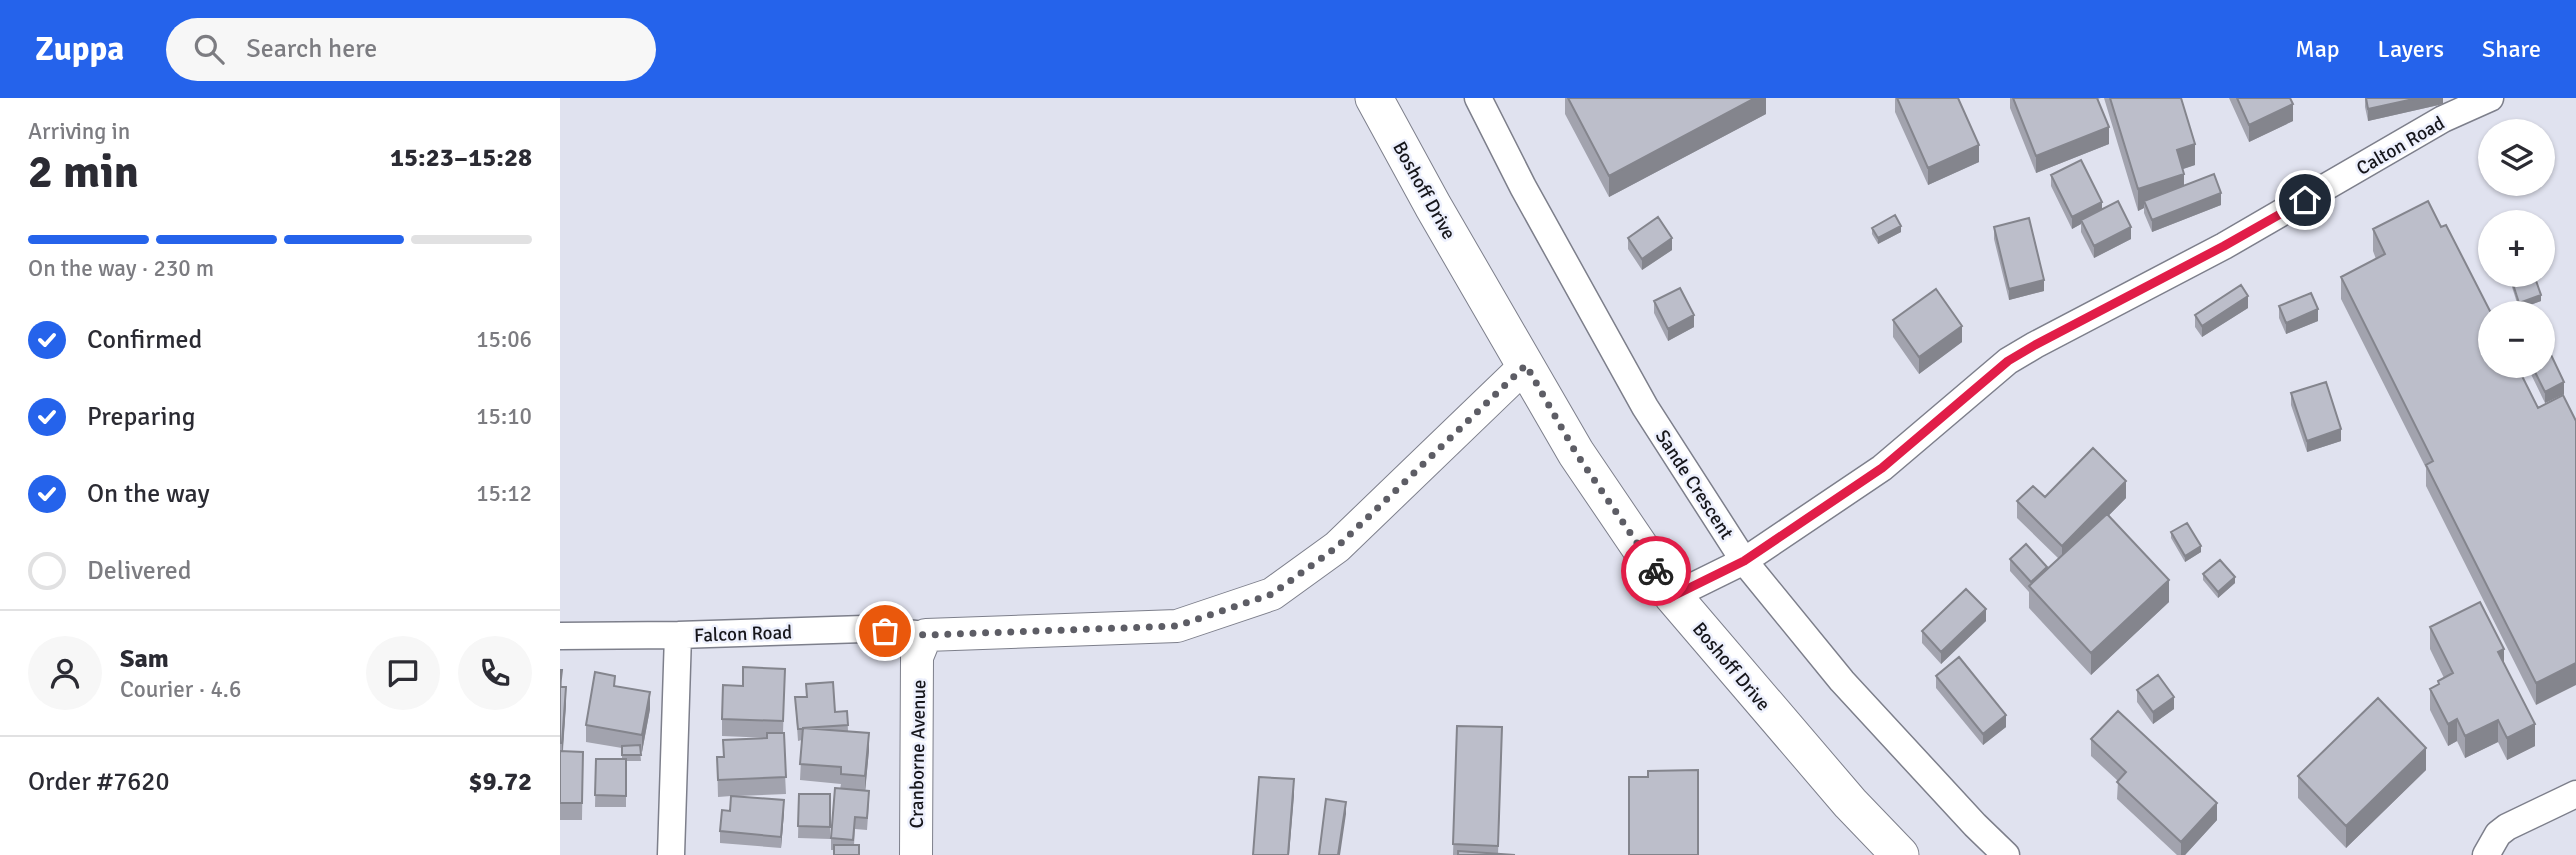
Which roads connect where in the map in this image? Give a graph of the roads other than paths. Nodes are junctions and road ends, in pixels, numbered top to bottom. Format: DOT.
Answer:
graph roads {
  1 [pos="1374,98"];
  2 [pos="1478,98"];
  3 [pos="2490,98"];
  4 [pos="1526,365"];
  5 [pos="1744,561"];
  6 [pos="1673,596"];
  7 [pos="678,635"];
  8 [pos="926,635"];
  9 [pos="560,636"];
  10 [pos="2576,794"];
  11 [pos="671,855"];
  12 [pos="916,855"];
  13 [pos="1899,855"];
  14 [pos="2006,855"];
  15 [pos="2486,855"];
  1 -- 4 [label="main road, Boshoff Drive"];
  2 -- 5 [label="street, Sande Crescent"];
  3 -- 5 [label="street, Calton Road"];
  4 -- 6 [label="main road, Boshoff Drive"];
  4 -- 8 [label="street"];
  5 -- 6 [label="street, Calton Road"];
  5 -- 14 [label="street, Sande Crescent"];
  6 -- 13 [label="main road, Boshoff Drive"];
  7 -- 8 [label="street, Falcon Road"];
  7 -- 9 [label="street, Falcon Road"];
  7 -- 11 [label="street"];
  8 -- 12 [label="street, Cranborne Avenue"];
  10 -- 15 [label="street"];
}
